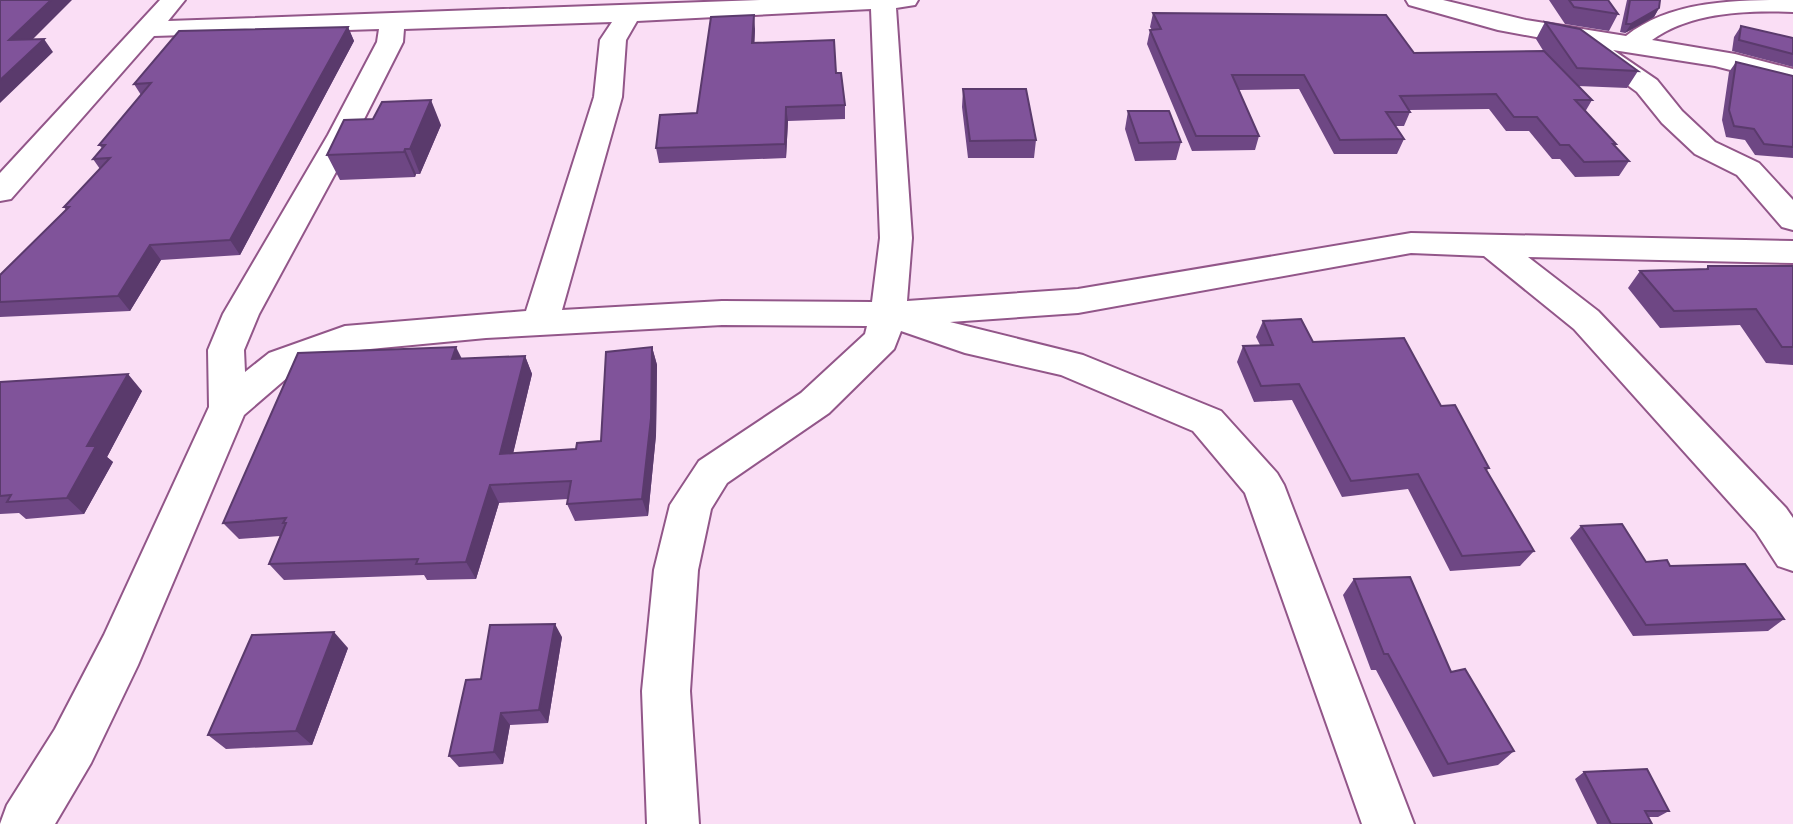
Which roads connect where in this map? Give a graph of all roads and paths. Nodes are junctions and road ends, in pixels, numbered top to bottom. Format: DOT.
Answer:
graph roads {
  1 [pos="173,0"];
  2 [pos="1418,0"];
  3 [pos="895,1"];
  4 [pos="1793,5"];
  5 [pos="528,8"];
  6 [pos="629,14"];
  7 [pos="389,22"];
  8 [pos="148,29"];
  9 [pos="1574,36"];
  10 [pos="1631,44"];
  11 [pos="1793,78"];
  12 [pos="0,192"];
  13 [pos="1793,220"];
  14 [pos="1492,246"];
  15 [pos="1793,253"];
  16 [pos="888,314"];
  17 [pos="540,323"];
  18 [pos="228,407"];
  19 [pos="1786,530"];
  20 [pos="26,824"];
  21 [pos="673,824"];
  22 [pos="1388,824"];
  1 -- 8 [label="street"];
  2 -- 9 [label="street"];
  3 -- 6 [label="street"];
  3 -- 16 [label="street"];
  4 -- 10 [label="street"];
  5 -- 6 [label="street"];
  5 -- 7 [label="street"];
  6 -- 17 [label="street"];
  7 -- 8 [label="street"];
  7 -- 18 [label="street"];
  8 -- 12 [label="street"];
  9 -- 10 [label="street"];
  9 -- 13 [label="street"];
  10 -- 11 [label="street"];
  14 -- 15 [label="street"];
  14 -- 16 [label="street"];
  14 -- 19 [label="street"];
  16 -- 17 [label="street"];
  16 -- 21 [label="street"];
  16 -- 22 [label="street"];
  17 -- 18 [label="street"];
  18 -- 20 [label="street"];
}
